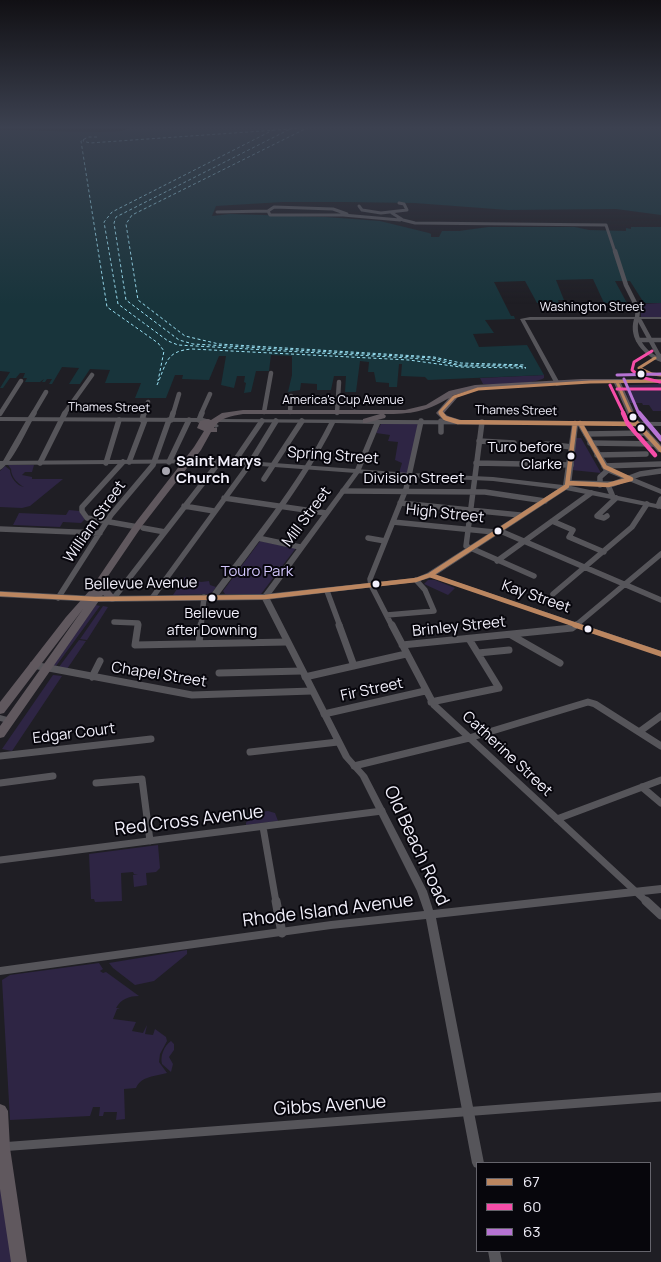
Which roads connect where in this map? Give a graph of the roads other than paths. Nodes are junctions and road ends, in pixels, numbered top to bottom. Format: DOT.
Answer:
graph roads {
  1 [pos="400,203"];
  2 [pos="359,206"];
  3 [pos="268,211"];
  4 [pos="217,212"];
  5 [pos="392,213"];
  6 [pos="348,215"];
  7 [pos="403,220"];
  8 [pos="619,318"];
  9 [pos="661,318"];
  10 [pos="638,320"];
  11 [pos="634,326"];
  12 [pos="638,340"];
  13 [pos="650,340"];
  14 [pos="661,340"];
  15 [pos="660,357"];
  16 [pos="549,372"];
  17 [pos="271,373"];
  18 [pos="92,375"];
  19 [pos="21,380"];
  20 [pos="661,381"];
  21 [pos="339,382"];
  22 [pos="617,382"];
  23 [pos="539,383"];
  24 [pos="556,384"];
  25 [pos="46,392"];
  26 [pos="179,394"];
  27 [pos="210,394"];
  28 [pos="291,396"];
  29 [pos="454,397"];
  30 [pos="148,402"];
  31 [pos="414,411"];
  32 [pos="264,412"];
  33 [pos="290,412"];
  34 [pos="337,413"];
  35 [pos="424,413"];
  36 [pos="0,414"];
  37 [pos="240,416"];
  38 [pos="381,417"];
  39 [pos="0,419"];
  40 [pos="30,419"];
  41 [pos="62,419"];
  42 [pos="119,420"];
  43 [pos="143,420"];
  44 [pos="170,420"];
  45 [pos="190,420"];
  46 [pos="199,420"];
  47 [pos="445,420"];
  48 [pos="262,421"];
  49 [pos="276,421"];
  50 [pos="302,421"];
  51 [pos="333,421"];
  52 [pos="366,421"];
  53 [pos="421,421"];
  54 [pos="458,422"];
  55 [pos="482,422"];
  56 [pos="578,423"];
  57 [pos="638,424"];
  58 [pos="661,424"];
  59 [pos="213,425"];
  60 [pos="441,432"];
  61 [pos="647,433"];
  62 [pos="574,436"];
  63 [pos="588,438"];
  64 [pos="479,440"];
  65 [pos="514,443"];
  66 [pos="546,444"];
  67 [pos="658,444"];
  68 [pos="572,447"];
  69 [pos="646,454"];
  70 [pos="597,455"];
  71 [pos="220,461"];
  72 [pos="126,462"];
  73 [pos="154,462"];
  74 [pos="169,462"];
  75 [pos="191,462"];
  76 [pos="234,462"];
  77 [pos="40,463"];
  78 [pos="106,463"];
  79 [pos="476,463"];
  80 [pos="249,464"];
  81 [pos="661,464"];
  82 [pos="2,465"];
  83 [pos="571,465"];
  84 [pos="273,466"];
  85 [pos="306,468"];
  86 [pos="606,468"];
  87 [pos="661,470"];
  88 [pos="357,472"];
  89 [pos="410,475"];
  90 [pos="474,478"];
  91 [pos="264,479"];
  92 [pos="630,479"];
  93 [pos="566,485"];
  94 [pos="600,485"];
  95 [pos="608,485"];
  96 [pos="406,490"];
  97 [pos="343,491"];
  98 [pos="472,491"];
  99 [pos="661,492"];
  100 [pos="592,493"];
  101 [pos="224,498"];
  102 [pos="614,498"];
  103 [pos="545,500"];
  104 [pos="400,504"];
  105 [pos="647,504"];
  106 [pos="660,504"];
  107 [pos="184,506"];
  108 [pos="281,506"];
  109 [pos="469,510"];
  110 [pos="214,511"];
  111 [pos="326,513"];
  112 [pos="520,515"];
  113 [pos="607,516"];
  114 [pos="107,521"];
  115 [pos="393,522"];
  116 [pos="552,522"];
  117 [pos="141,527"];
  118 [pos="467,528"];
  119 [pos="0,529"];
  120 [pos="496,531"];
  121 [pos="165,532"];
  122 [pos="100,533"];
  123 [pos="258,538"];
  124 [pos="368,538"];
  125 [pos="385,541"];
  126 [pos="525,542"];
  127 [pos="300,547"];
  128 [pos="468,549"];
  129 [pos="604,552"];
  130 [pos="661,554"];
  131 [pos="497,561"];
  132 [pos="585,567"];
  133 [pos="430,575"];
  134 [pos="534,576"];
  135 [pos="416,580"];
  136 [pos="626,584"];
  137 [pos="371,585"];
  138 [pos="102,589"];
  139 [pos="327,590"];
  140 [pos="0,594"];
  141 [pos="553,594"];
  142 [pos="209,597"];
  143 [pos="265,597"];
  144 [pos="58,598"];
  145 [pos="152,598"];
  146 [pos="91,599"];
  147 [pos="113,599"];
  148 [pos="661,600"];
  149 [pos="387,615"];
  150 [pos="114,622"];
  151 [pos="577,626"];
  152 [pos="511,635"];
  153 [pos="469,639"];
  154 [pos="287,642"];
  155 [pos="199,643"];
  156 [pos="402,646"];
  157 [pos="509,650"];
  158 [pos="660,652"];
  159 [pos="478,653"];
  160 [pos="406,654"];
  161 [pos="100,661"];
  162 [pos="560,663"];
  163 [pos="34,665"];
  164 [pos="354,666"];
  165 [pos="47,668"];
  166 [pos="219,673"];
  167 [pos="304,674"];
  168 [pos="92,676"];
  169 [pos="312,691"];
  170 [pos="425,692"];
  171 [pos="431,702"];
  172 [pos="0,710"];
  173 [pos="324,714"];
  174 [pos="661,716"];
  175 [pos="4,719"];
  176 [pos="639,732"];
  177 [pos="0,734"];
  178 [pos="469,738"];
  179 [pos="151,739"];
  180 [pos="338,742"];
  181 [pos="661,746"];
  182 [pos="250,752"];
  183 [pos="0,756"];
  184 [pos="354,766"];
  185 [pos="53,776"];
  186 [pos="661,780"];
  187 [pos="0,783"];
  188 [pos="96,783"];
  189 [pos="642,786"];
  190 [pos="661,803"];
  191 [pos="382,811"];
  192 [pos="557,819"];
  193 [pos="263,826"];
  194 [pos="150,841"];
  195 [pos="0,860"];
  196 [pos="661,889"];
  197 [pos="635,892"];
  198 [pos="430,914"];
  199 [pos="661,915"];
  200 [pos="282,933"];
  201 [pos="0,971"];
  202 [pos="661,1097"];
  203 [pos="0,1111"];
  204 [pos="469,1112"];
  205 [pos="1,1147"];
  206 [pos="478,1162"];
  207 [pos="19,1262"];
  1 -- 5 [label="street"];
  2 -- 5 [label="street"];
  3 -- 4 [label="street"];
  3 -- 6 [label="street"];
  3 -- 6 [label="street"];
  5 -- 7 [label="street"];
  6 -- 7 [label="street"];
  7 -- 10 [label="street"];
  8 -- 10 [label="street, Washington Street"];
  8 -- 11 [label="street"];
  8 -- 16 [label="street, Washington Street"];
  9 -- 10 [label="street, Washington Street"];
  10 -- 11 [label="street"];
  10 -- 13 [label="street"];
  11 -- 12 [label="street"];
  12 -- 13 [label="street"];
  12 -- 15 [label="street"];
  13 -- 14 [label="street"];
  13 -- 15 [label="street"];
  16 -- 23 [label="main road"];
  16 -- 24 [label="street"];
  17 -- 32 [label="street"];
  18 -- 41 [label="street"];
  19 -- 36 [label="street"];
  20 -- 22 [label="main road, America's Cup Avenue"];
  21 -- 34 [label="street"];
  22 -- 24 [label="main road, America's Cup Avenue"];
  22 -- 57 [label="main road"];
  23 -- 24 [label="main road, America's Cup Avenue"];
  23 -- 31 [label="main road, America's Cup Avenue"];
  24 -- 29 [label="main road, America's Cup Avenue"];
  25 -- 40 [label="street"];
  26 -- 44 [label="street, William Street"];
  27 -- 46 [label="street"];
  28 -- 33 [label="street"];
  29 -- 35 [label="main road, America's Cup Avenue"];
  29 -- 47 [label="main road"];
  30 -- 43 [label="street"];
  31 -- 35 [label="main road"];
  31 -- 38 [label="main road, America's Cup Avenue"];
  32 -- 33 [label="main road, America's Cup Avenue"];
  32 -- 37 [label="main road, America's Cup Avenue"];
  33 -- 34 [label="main road, America's Cup Avenue"];
  34 -- 38 [label="main road, America's Cup Avenue"];
  35 -- 38 [label="main road, America's Cup Avenue"];
  35 -- 47 [label="main road"];
  37 -- 38 [label="main road, America's Cup Avenue"];
  37 -- 48 [label="street"];
  37 -- 59 [label="main road, America's Cup Avenue"];
  38 -- 52 [label="main road"];
  38 -- 53 [label="street"];
  38 -- 88 [label="street, Mill Street"];
  39 -- 40 [label="main road, Thames Street"];
  40 -- 41 [label="main road, Thames Street"];
  40 -- 82 [label="street"];
  41 -- 42 [label="main road, Thames Street"];
  41 -- 77 [label="street"];
  42 -- 43 [label="main road, Thames Street"];
  42 -- 78 [label="street"];
  43 -- 44 [label="main road, Thames Street"];
  43 -- 72 [label="street"];
  44 -- 45 [label="main road, Thames Street"];
  44 -- 73 [label="street, William Street"];
  45 -- 46 [label="main road, Thames Street"];
  45 -- 74 [label="street"];
  46 -- 59 [label="main road, Thames Street"];
  47 -- 53 [label="street"];
  47 -- 54 [label="main road"];
  47 -- 60 [label="street"];
  48 -- 49 [label="street"];
  48 -- 76 [label="street"];
  49 -- 50 [label="street"];
  49 -- 80 [label="street"];
  50 -- 51 [label="street"];
  50 -- 84 [label="street"];
  51 -- 52 [label="street"];
  51 -- 85 [label="street"];
  53 -- 89 [label="street"];
  54 -- 55 [label="street, Thames Street"];
  55 -- 56 [label="street, Thames Street"];
  55 -- 64 [label="street"];
  56 -- 57 [label="main road, Thames Street"];
  56 -- 62 [label="main road"];
  56 -- 63 [label="main road"];
  57 -- 58 [label="main road, Thames Street"];
  57 -- 61 [label="main road"];
  59 -- 75 [label="main road"];
  61 -- 63 [label="street"];
  61 -- 67 [label="main road"];
  62 -- 63 [label="main road"];
  62 -- 68 [label="main road"];
  63 -- 67 [label="street"];
  63 -- 70 [label="main road"];
  64 -- 65 [label="street"];
  64 -- 79 [label="street"];
  66 -- 68 [label="street"];
  68 -- 83 [label="main road"];
  69 -- 70 [label="street"];
  70 -- 86 [label="main road"];
  71 -- 75 [label="main road, Spring Street"];
  71 -- 76 [label="main road, Spring Street"];
  71 -- 107 [label="street"];
  72 -- 73 [label="main road, Spring Street"];
  72 -- 78 [label="main road, Spring Street"];
  72 -- 114 [label="street"];
  73 -- 74 [label="main road, Spring Street"];
  73 -- 114 [label="street, William Street"];
  74 -- 75 [label="main road, Spring Street"];
  75 -- 117 [label="main road"];
  76 -- 80 [label="main road, Spring Street"];
  77 -- 78 [label="main road, Spring Street"];
  77 -- 82 [label="main road, Spring Street"];
  79 -- 83 [label="street"];
  79 -- 90 [label="street"];
  80 -- 84 [label="main road, Spring Street"];
  80 -- 101 [label="street"];
  81 -- 86 [label="street"];
  83 -- 93 [label="main road"];
  84 -- 85 [label="main road, Spring Street"];
  84 -- 91 [label="street"];
  85 -- 88 [label="main road, Spring Street"];
  85 -- 108 [label="street"];
  86 -- 92 [label="main road"];
  86 -- 94 [label="street"];
  87 -- 92 [label="street"];
  88 -- 89 [label="main road, Spring Street"];
  88 -- 97 [label="street, Mill Street"];
  89 -- 90 [label="main road, Spring Street"];
  89 -- 96 [label="street"];
  90 -- 93 [label="main road, Spring Street"];
  90 -- 98 [label="street"];
  92 -- 95 [label="street"];
  92 -- 99 [label="main road"];
  93 -- 94 [label="street"];
  93 -- 100 [label="main road, Spring Street"];
  93 -- 103 [label="main road, Bellevue Avenue"];
  94 -- 95 [label="street"];
  95 -- 102 [label="street"];
  96 -- 97 [label="street, Division Street"];
  96 -- 98 [label="street, Division Street"];
  96 -- 104 [label="street"];
  97 -- 111 [label="street, Mill Street"];
  98 -- 103 [label="street, Division Street"];
  98 -- 109 [label="street"];
  100 -- 102 [label="main road, Spring Street"];
  100 -- 116 [label="street"];
  101 -- 108 [label="street"];
  101 -- 110 [label="street"];
  102 -- 105 [label="main road, Spring Street"];
  102 -- 113 [label="street"];
  103 -- 112 [label="main road, Bellevue Avenue"];
  104 -- 109 [label="street"];
  104 -- 115 [label="street"];
  105 -- 106 [label="main road, Spring Street"];
  105 -- 129 [label="street"];
  107 -- 110 [label="street"];
  107 -- 121 [label="street"];
  108 -- 111 [label="street"];
  108 -- 123 [label="street"];
  109 -- 112 [label="street"];
  109 -- 118 [label="street"];
  110 -- 145 [label="street"];
  111 -- 127 [label="street, Mill Street"];
  112 -- 120 [label="main road, Bellevue Avenue"];
  114 -- 117 [label="street"];
  114 -- 122 [label="street, William Street"];
  115 -- 118 [label="street, High Street"];
  115 -- 125 [label="street"];
  116 -- 126 [label="street"];
  116 -- 129 [label="street"];
  117 -- 121 [label="street"];
  117 -- 138 [label="main road"];
  117 -- 146 [label="main road"];
  118 -- 120 [label="street, High Street"];
  118 -- 128 [label="street"];
  119 -- 122 [label="street"];
  120 -- 126 [label="street, High Street"];
  120 -- 128 [label="main road, Bellevue Avenue"];
  121 -- 147 [label="street"];
  122 -- 144 [label="street, William Street"];
  123 -- 127 [label="street"];
  123 -- 142 [label="street"];
  124 -- 125 [label="street"];
  125 -- 137 [label="street"];
  126 -- 131 [label="street"];
  126 -- 132 [label="street, High Street"];
  127 -- 143 [label="street, Mill Street"];
  128 -- 131 [label="street"];
  128 -- 133 [label="main road, Bellevue Avenue"];
  129 -- 132 [label="street"];
  130 -- 136 [label="street"];
  131 -- 134 [label="street"];
  132 -- 136 [label="street"];
  132 -- 141 [label="street"];
  133 -- 135 [label="main road, Bellevue Avenue"];
  133 -- 151 [label="street, Kay Street"];
  135 -- 137 [label="main road, Bellevue Avenue"];
  135 -- 149 [label="street"];
  136 -- 148 [label="street"];
  136 -- 151 [label="street"];
  137 -- 139 [label="main road, Bellevue Avenue"];
  137 -- 149 [label="street, Catherine Street"];
  138 -- 146 [label="main road"];
  138 -- 147 [label="main road"];
  139 -- 143 [label="main road, Bellevue Avenue"];
  139 -- 164 [label="street"];
  140 -- 144 [label="main road, Bellevue Avenue"];
  142 -- 143 [label="main road, Bellevue Avenue"];
  142 -- 145 [label="main road, Bellevue Avenue"];
  142 -- 155 [label="street"];
  143 -- 154 [label="street, Old Beach Road"];
  144 -- 146 [label="main road, Bellevue Avenue"];
  145 -- 147 [label="main road, Bellevue Avenue"];
  146 -- 147 [label="main road, Bellevue Avenue"];
  146 -- 163 [label="main road"];
  146 -- 165 [label="main road"];
  149 -- 156 [label="street, Catherine Street"];
  150 -- 155 [label="street"];
  151 -- 152 [label="street, Brinley Street"];
  151 -- 158 [label="street, Kay Street"];
  152 -- 153 [label="street, Brinley Street"];
  152 -- 162 [label="street"];
  153 -- 156 [label="street, Brinley Street"];
  153 -- 159 [label="street"];
  154 -- 155 [label="street"];
  154 -- 167 [label="street, Old Beach Road"];
  156 -- 160 [label="street, Catherine Street"];
  157 -- 159 [label="street"];
  159 -- 171 [label="street"];
  160 -- 164 [label="street"];
  160 -- 170 [label="street, Catherine Street"];
  161 -- 168 [label="street"];
  163 -- 165 [label="street, Chapel Street"];
  163 -- 172 [label="main road"];
  164 -- 167 [label="street"];
  165 -- 168 [label="street, Chapel Street"];
  165 -- 175 [label="main road"];
  166 -- 167 [label="street"];
  167 -- 169 [label="street, Old Beach Road"];
  168 -- 169 [label="street, Chapel Street"];
  169 -- 173 [label="street, Old Beach Road"];
  170 -- 171 [label="street, Catherine Street"];
  170 -- 173 [label="street, Fir Street"];
  171 -- 178 [label="street, Catherine Street"];
  173 -- 180 [label="street, Old Beach Road"];
  174 -- 176 [label="street"];
  175 -- 177 [label="main road"];
  176 -- 178 [label="street"];
  176 -- 181 [label="street"];
  178 -- 184 [label="street"];
  178 -- 192 [label="street, Catherine Street"];
  179 -- 183 [label="street, Edgar Court"];
  180 -- 182 [label="street"];
  180 -- 184 [label="street, Old Beach Road"];
  184 -- 191 [label="street, Old Beach Road"];
  185 -- 187 [label="street"];
  186 -- 189 [label="street"];
  188 -- 194 [label="street"];
  189 -- 190 [label="street"];
  189 -- 192 [label="street"];
  191 -- 193 [label="street, Red Cross Avenue"];
  191 -- 198 [label="street, Old Beach Road"];
  192 -- 197 [label="street, Catherine Street"];
  193 -- 194 [label="street, Red Cross Avenue"];
  193 -- 200 [label="street"];
  194 -- 195 [label="street, Red Cross Avenue"];
  196 -- 197 [label="street, Rhode Island Avenue"];
  197 -- 198 [label="street, Rhode Island Avenue"];
  197 -- 199 [label="street, Catherine Street"];
  198 -- 200 [label="street, Rhode Island Avenue"];
  198 -- 204 [label="street, Old Beach Road"];
  200 -- 201 [label="street, Rhode Island Avenue"];
  202 -- 204 [label="street, Gibbs Avenue"];
  203 -- 205 [label="main road"];
  204 -- 205 [label="street, Gibbs Avenue"];
  204 -- 206 [label="street, Old Beach Road"];
  205 -- 207 [label="main road"];
}
